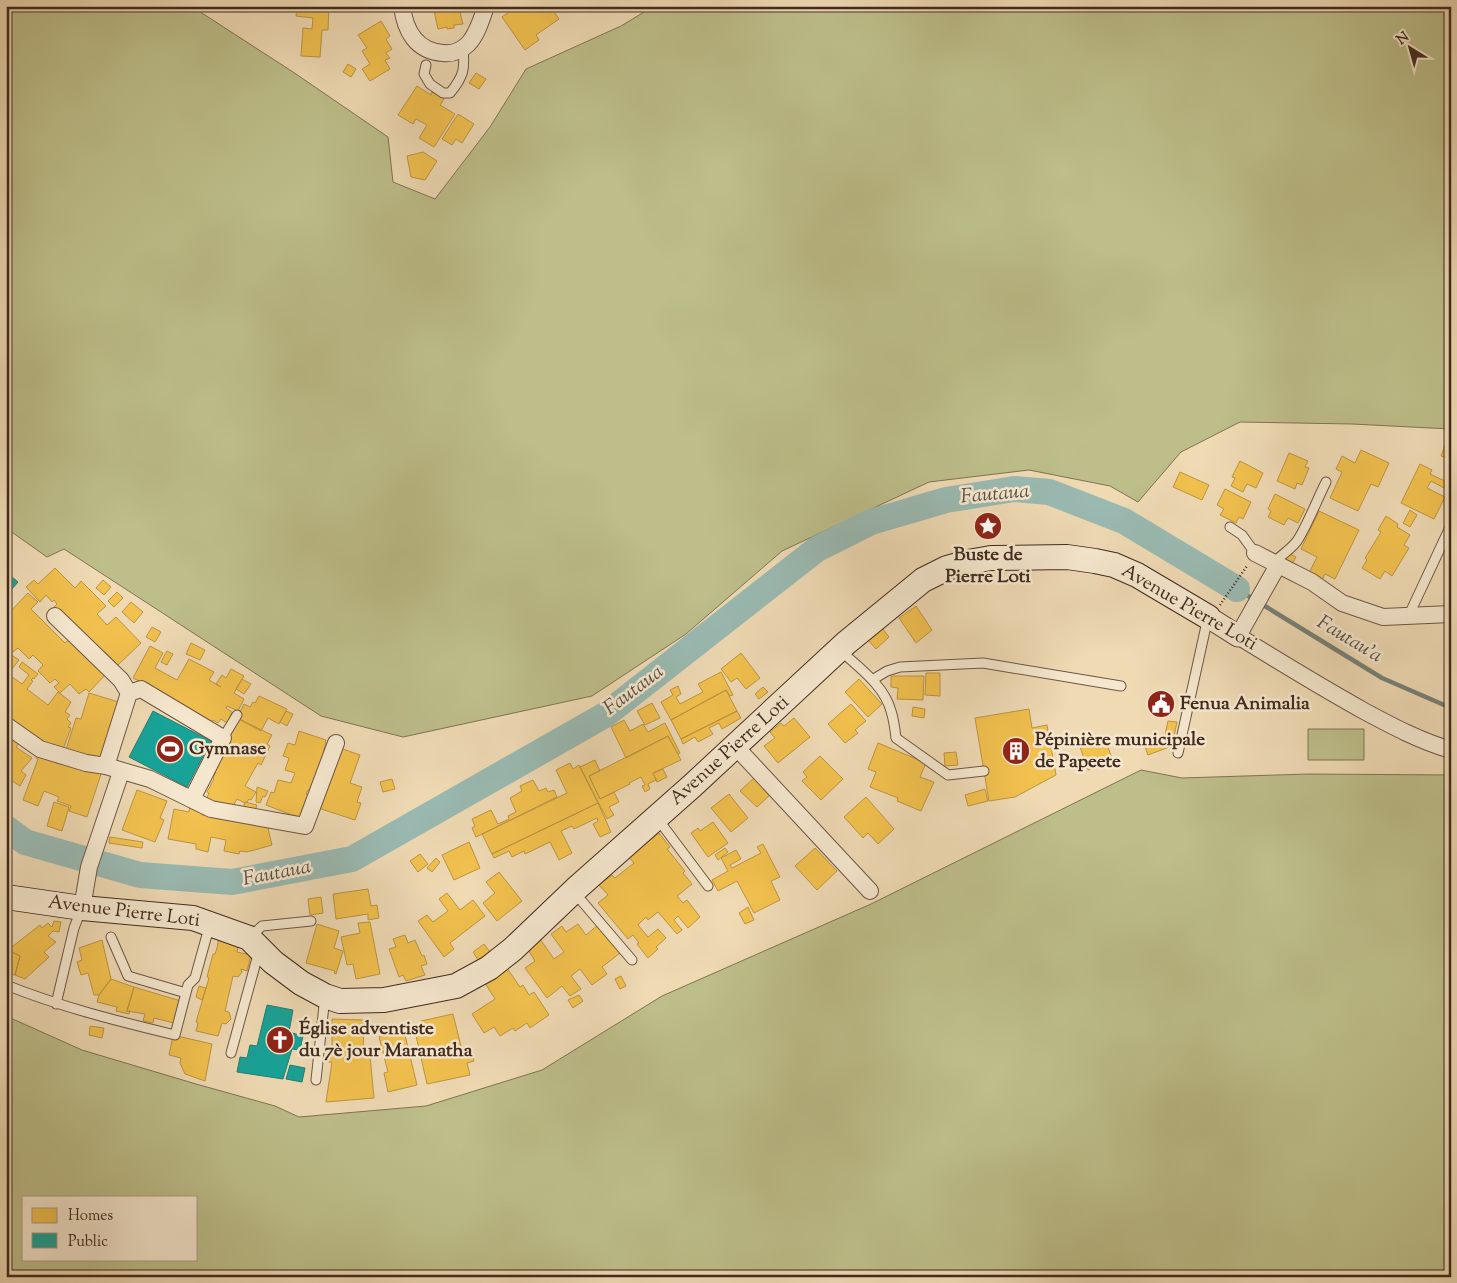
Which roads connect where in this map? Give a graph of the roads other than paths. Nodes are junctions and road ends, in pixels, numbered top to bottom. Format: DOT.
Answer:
graph roads {
  1 [pos="402,6"];
  2 [pos="486,6"];
  3 [pos="463,48"];
  4 [pos="426,65"];
  5 [pos="1326,482"];
  6 [pos="1451,525"];
  7 [pos="1230,526"];
  8 [pos="1251,559"];
  9 [pos="1276,564"];
  10 [pos="1215,610"];
  11 [pos="1451,614"];
  12 [pos="55,616"];
  13 [pos="1408,617"];
  14 [pos="1238,636"];
  15 [pos="839,650"];
  16 [pos="872,680"];
  17 [pos="1121,686"];
  18 [pos="129,693"];
  19 [pos="237,715"];
  20 [pos="6,725"];
  21 [pos="223,738"];
  22 [pos="336,743"];
  23 [pos="736,746"];
  24 [pos="1451,750"];
  25 [pos="1178,753"];
  26 [pos="113,769"];
  27 [pos="984,771"];
  28 [pos="192,799"];
  29 [pos="656,818"];
  30 [pos="708,886"];
  31 [pos="870,891"];
  32 [pos="574,892"];
  33 [pos="6,897"];
  34 [pos="82,908"];
  35 [pos="311,921"];
  36 [pos="210,924"];
  37 [pos="111,936"];
  38 [pos="254,943"];
  39 [pos="632,960"];
  40 [pos="6,985"];
  41 [pos="186,993"];
  42 [pos="325,996"];
  43 [pos="56,1004"];
  44 [pos="231,1053"];
  45 [pos="316,1080"];
  1 -- 3 [label="street"];
  2 -- 3 [label="street"];
  3 -- 4 [label="lane"];
  5 -- 9 [label="lane"];
  6 -- 13 [label="lane"];
  7 -- 8 [label="lane"];
  8 -- 9 [label="street"];
  9 -- 13 [label="street"];
  9 -- 14 [label="street"];
  10 -- 14 [label="street, Avenue Pierre Loti"];
  10 -- 15 [label="main road, Avenue Pierre Loti"];
  10 -- 25 [label="lane"];
  11 -- 13 [label="street"];
  12 -- 18 [label="street"];
  14 -- 24 [label="street, Avenue Pierre Loti"];
  15 -- 16 [label="lane"];
  15 -- 23 [label="main road, Avenue Pierre Loti"];
  16 -- 17 [label="lane"];
  16 -- 27 [label="lane"];
  18 -- 21 [label="street"];
  18 -- 26 [label="street"];
  19 -- 21 [label="lane"];
  20 -- 26 [label="street"];
  21 -- 28 [label="street"];
  22 -- 28 [label="street"];
  23 -- 29 [label="main road, Avenue Pierre Loti"];
  23 -- 31 [label="street"];
  26 -- 28 [label="street"];
  26 -- 34 [label="street"];
  29 -- 30 [label="lane"];
  29 -- 32 [label="main road, Avenue Pierre Loti"];
  32 -- 39 [label="lane"];
  32 -- 42 [label="main road, Avenue Pierre Loti"];
  33 -- 34 [label="main road, Avenue Pierre Loti"];
  34 -- 36 [label="main road, Avenue Pierre Loti"];
  34 -- 43 [label="lane"];
  35 -- 38 [label="lane"];
  36 -- 38 [label="main road, Avenue Pierre Loti"];
  36 -- 41 [label="lane"];
  37 -- 41 [label="lane"];
  38 -- 42 [label="main road, Avenue Pierre Loti"];
  38 -- 44 [label="lane"];
  40 -- 43 [label="lane"];
  41 -- 43 [label="lane"];
  42 -- 45 [label="lane"];
}
